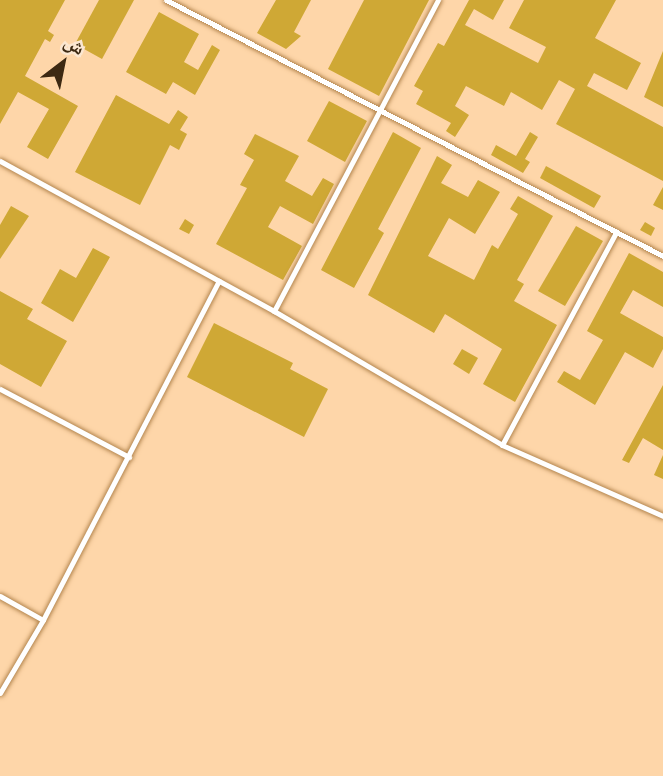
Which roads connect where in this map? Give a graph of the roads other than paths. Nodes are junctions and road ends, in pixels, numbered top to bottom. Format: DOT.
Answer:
graph roads {
  1 [pos="166,0"];
  2 [pos="438,0"];
  3 [pos="380,110"];
  4 [pos="0,162"];
  5 [pos="616,232"];
  6 [pos="663,257"];
  7 [pos="219,281"];
  8 [pos="274,311"];
  9 [pos="0,390"];
  10 [pos="502,445"];
  11 [pos="129,457"];
  12 [pos="663,516"];
  13 [pos="0,596"];
  14 [pos="43,620"];
  15 [pos="0,693"];
  1 -- 3 [label="lane"];
  2 -- 3 [label="lane"];
  3 -- 5 [label="lane"];
  3 -- 8 [label="lane"];
  4 -- 7 [label="lane"];
  5 -- 6 [label="lane"];
  5 -- 10 [label="lane"];
  7 -- 8 [label="lane"];
  7 -- 11 [label="lane"];
  8 -- 10 [label="lane"];
  9 -- 11 [label="lane"];
  10 -- 12 [label="lane"];
  11 -- 14 [label="lane"];
  13 -- 14 [label="lane"];
  14 -- 15 [label="lane"];
}
